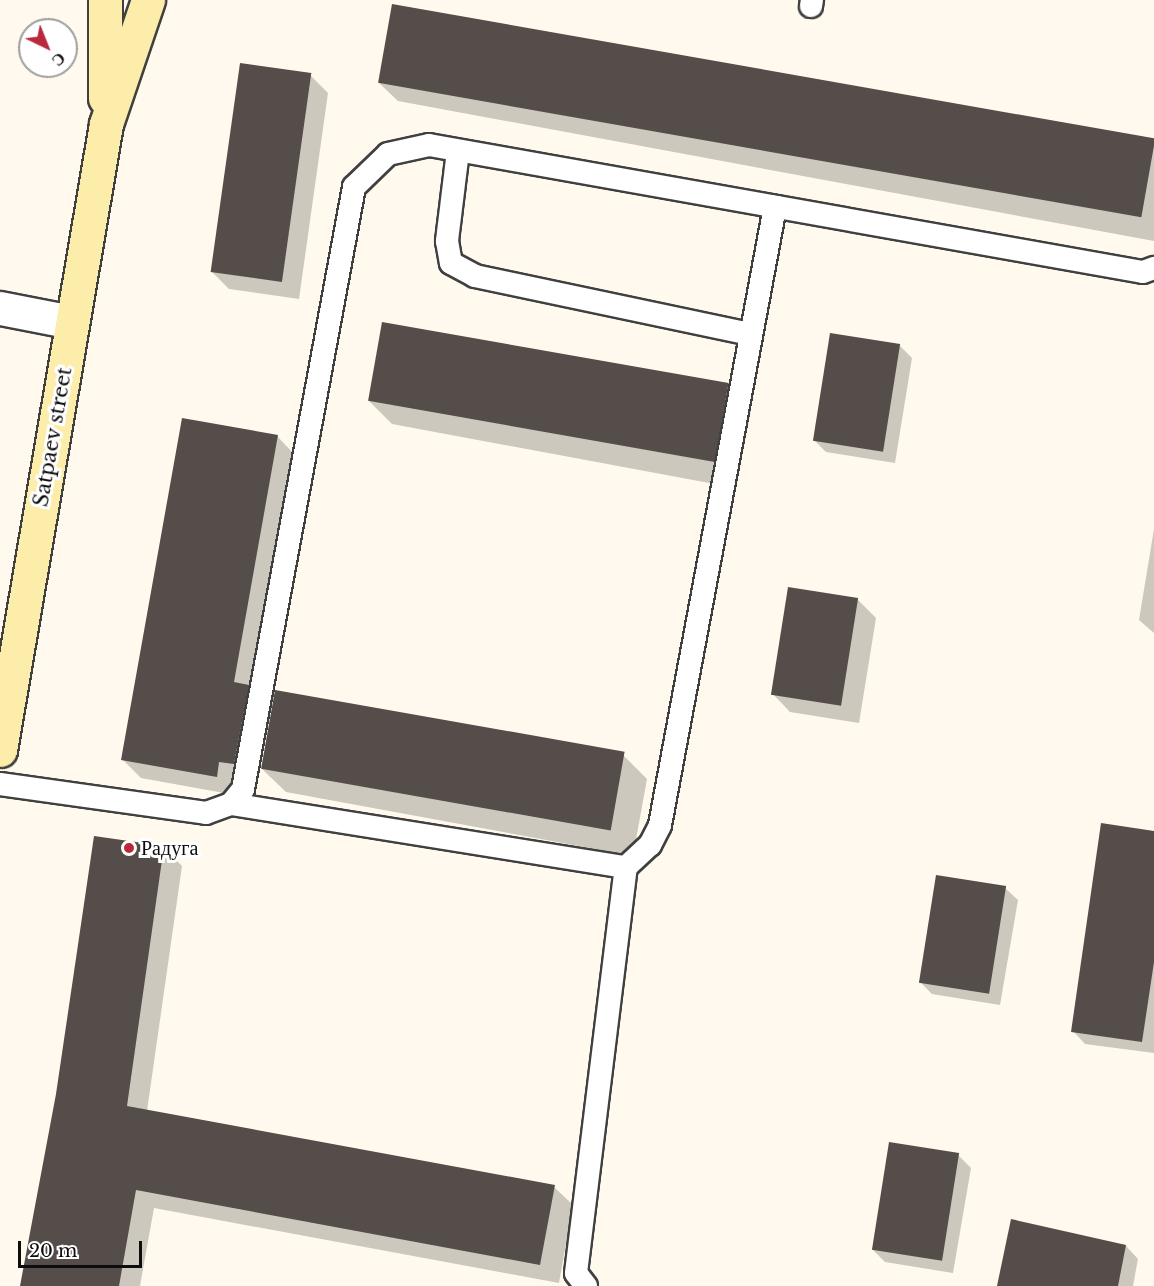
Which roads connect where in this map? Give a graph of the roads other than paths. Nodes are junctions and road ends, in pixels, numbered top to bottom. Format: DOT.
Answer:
graph roads {
  1 [pos="105,0"];
  2 [pos="148,0"];
  3 [pos="106,124"];
  4 [pos="458,150"];
  5 [pos="774,207"];
  6 [pos="1154,268"];
  7 [pos="0,308"];
  8 [pos="72,322"];
  9 [pos="751,334"];
  10 [pos="0,750"];
  11 [pos="0,784"];
  12 [pos="231,804"];
  13 [pos="626,867"];
  14 [pos="575,1282"];
  1 -- 3 [label="main road"];
  2 -- 3 [label="main road"];
  3 -- 8 [label="main road, Satpaev street"];
  4 -- 5 [label="lane"];
  4 -- 9 [label="lane"];
  4 -- 12 [label="lane"];
  5 -- 6 [label="lane"];
  5 -- 9 [label="lane"];
  7 -- 8 [label="street"];
  8 -- 10 [label="main road, Satpaev street"];
  9 -- 13 [label="lane"];
  11 -- 12 [label="lane"];
  12 -- 13 [label="lane"];
  13 -- 14 [label="lane"];
}
